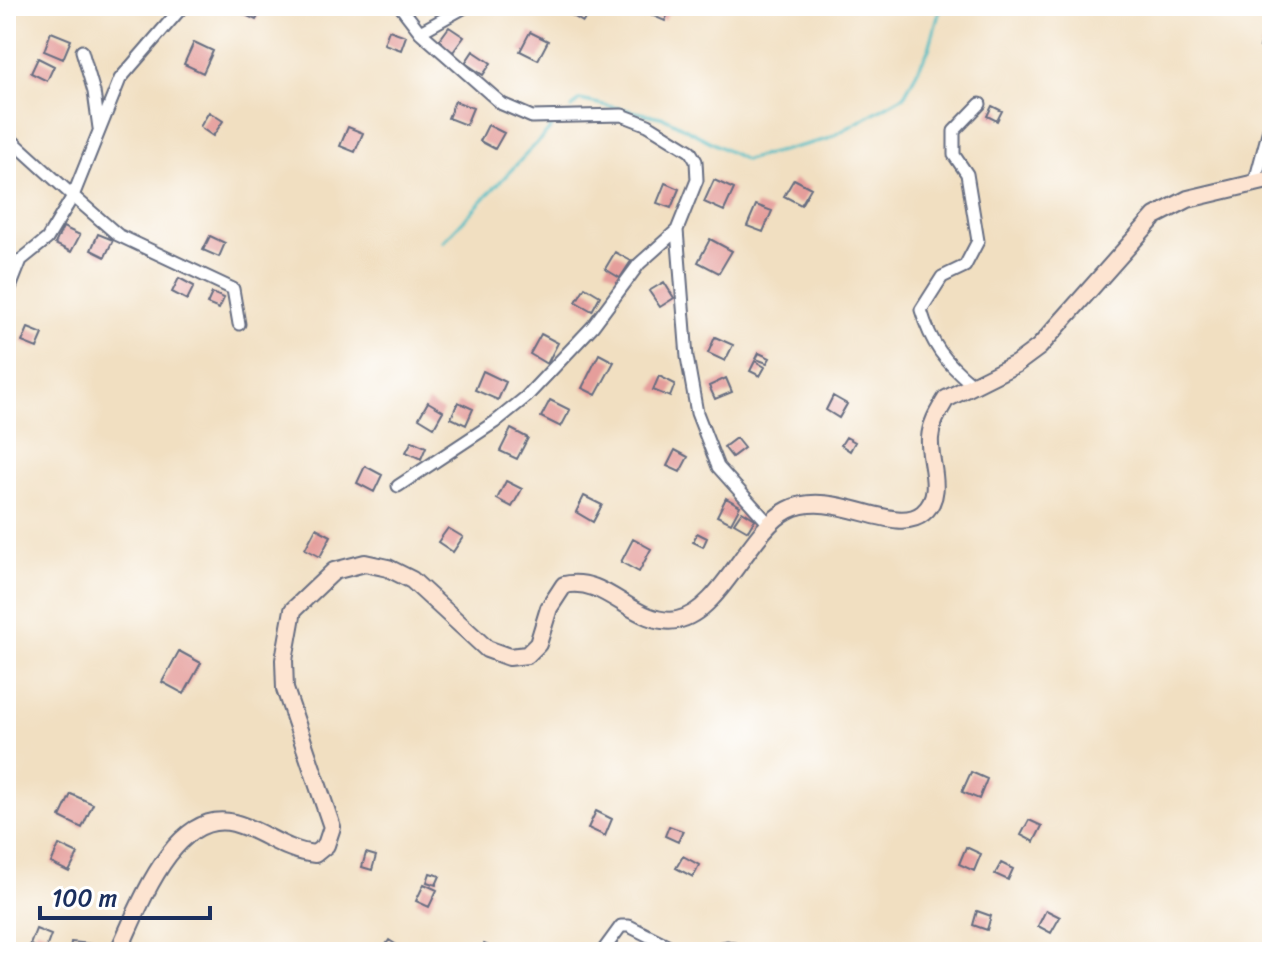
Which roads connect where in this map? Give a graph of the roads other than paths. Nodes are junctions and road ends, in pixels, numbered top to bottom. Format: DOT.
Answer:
graph roads {
  1 [pos="183,6"];
  2 [pos="400,6"];
  3 [pos="467,6"];
  4 [pos="1266,6"];
  5 [pos="1272,13"];
  6 [pos="420,32"];
  7 [pos="82,51"];
  8 [pos="980,104"];
  9 [pos="1272,118"];
  10 [pos="99,131"];
  11 [pos="6,135"];
  12 [pos="1272,179"];
  13 [pos="1254,185"];
  14 [pos="73,196"];
  15 [pos="677,230"];
  16 [pos="6,298"];
  17 [pos="239,324"];
  18 [pos="972,384"];
  19 [pos="398,486"];
  20 [pos="770,525"];
  21 [pos="118,952"];
  22 [pos="602,952"];
  23 [pos="681,952"];
  24 [pos="705,952"];
  25 [pos="743,952"];
  1 -- 10 [label="street"];
  2 -- 6 [label="street"];
  3 -- 6 [label="street"];
  4 -- 5 [label="street"];
  6 -- 15 [label="street"];
  7 -- 10 [label="street"];
  8 -- 18 [label="street"];
  9 -- 13 [label="street"];
  10 -- 14 [label="street"];
  11 -- 14 [label="street"];
  12 -- 13 [label="main road"];
  13 -- 18 [label="main road"];
  14 -- 16 [label="street"];
  14 -- 17 [label="street"];
  15 -- 19 [label="street"];
  15 -- 20 [label="street"];
  18 -- 20 [label="main road"];
  20 -- 21 [label="main road"];
  22 -- 23 [label="street"];
  24 -- 25 [label="street"];
}
